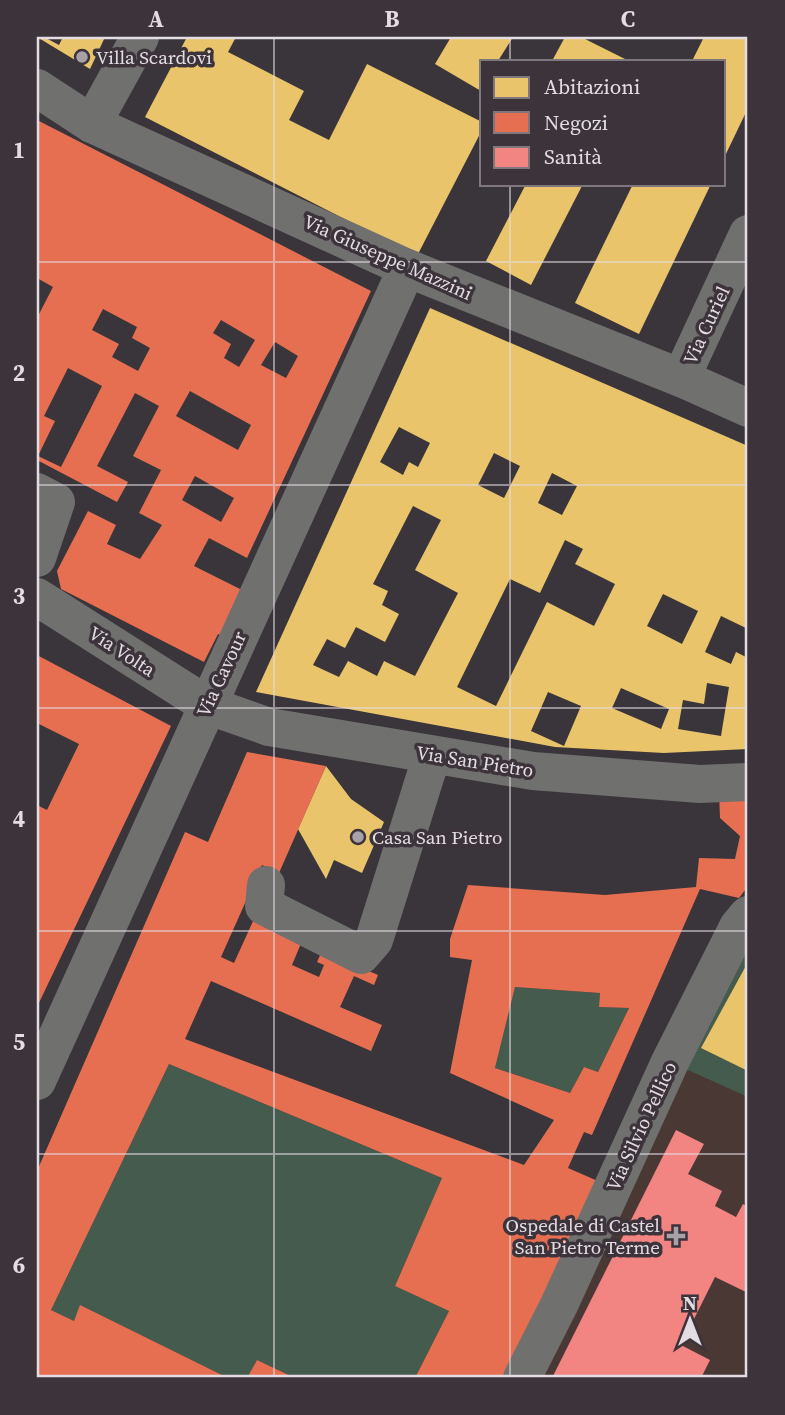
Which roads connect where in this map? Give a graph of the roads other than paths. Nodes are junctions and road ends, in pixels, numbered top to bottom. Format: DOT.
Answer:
graph roads {
  1 [pos="139,37"];
  2 [pos="37,88"];
  3 [pos="92,124"];
  4 [pos="748,234"];
  5 [pos="407,268"];
  6 [pos="681,379"];
  7 [pos="748,408"];
  8 [pos="37,492"];
  9 [pos="37,558"];
  10 [pos="37,597"];
  11 [pos="206,705"];
  12 [pos="432,755"];
  13 [pos="748,782"];
  14 [pos="266,885"];
  15 [pos="748,915"];
  16 [pos="37,1081"];
  17 [pos="522,1378"];
  1 -- 3 [label="street"];
  2 -- 3 [label="street, Via Giuseppe Mazzini"];
  3 -- 5 [label="street, Via Giuseppe Mazzini"];
  4 -- 6 [label="street, Via Curiel"];
  5 -- 6 [label="street, Via Giuseppe Mazzini"];
  5 -- 11 [label="street, Via Cavour"];
  6 -- 7 [label="street, Via Giuseppe Mazzini"];
  8 -- 9 [label="street"];
  10 -- 11 [label="street, Via Volta"];
  11 -- 12 [label="street, Via San Pietro"];
  11 -- 16 [label="street, Via Cavour"];
  12 -- 13 [label="street, Via San Pietro"];
  12 -- 14 [label="street"];
  15 -- 17 [label="street, Via Silvio Pellico"];
}
